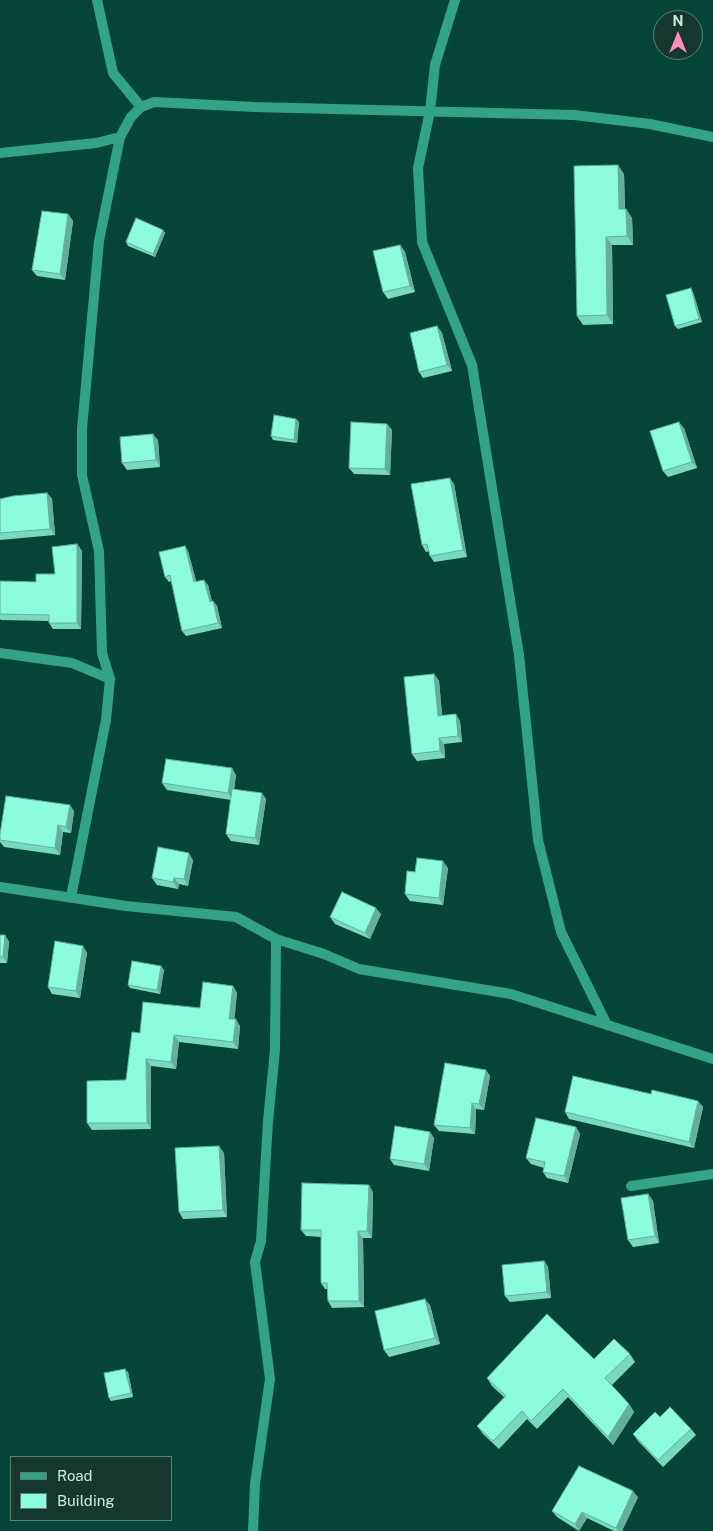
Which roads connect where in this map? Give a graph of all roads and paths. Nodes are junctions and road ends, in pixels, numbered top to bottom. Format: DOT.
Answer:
graph roads {
  1 [pos="97,0"];
  2 [pos="455,0"];
  3 [pos="141,107"];
  4 [pos="430,110"];
  5 [pos="120,137"];
  6 [pos="713,137"];
  7 [pos="0,153"];
  8 [pos="0,653"];
  9 [pos="110,679"];
  10 [pos="0,887"];
  11 [pos="71,897"];
  12 [pos="276,939"];
  13 [pos="607,1024"];
  14 [pos="713,1059"];
  15 [pos="713,1174"];
  16 [pos="630,1186"];
  17 [pos="253,1531"];
  1 -- 3 [label="street"];
  2 -- 4 [label="street"];
  3 -- 4 [label="street"];
  3 -- 5 [label="street"];
  4 -- 6 [label="street"];
  4 -- 13 [label="street"];
  5 -- 7 [label="street"];
  5 -- 9 [label="street"];
  8 -- 9 [label="street"];
  9 -- 11 [label="street"];
  10 -- 11 [label="street"];
  11 -- 12 [label="street"];
  12 -- 13 [label="street"];
  12 -- 17 [label="street"];
  13 -- 14 [label="street"];
  15 -- 16 [label="street"];
}
